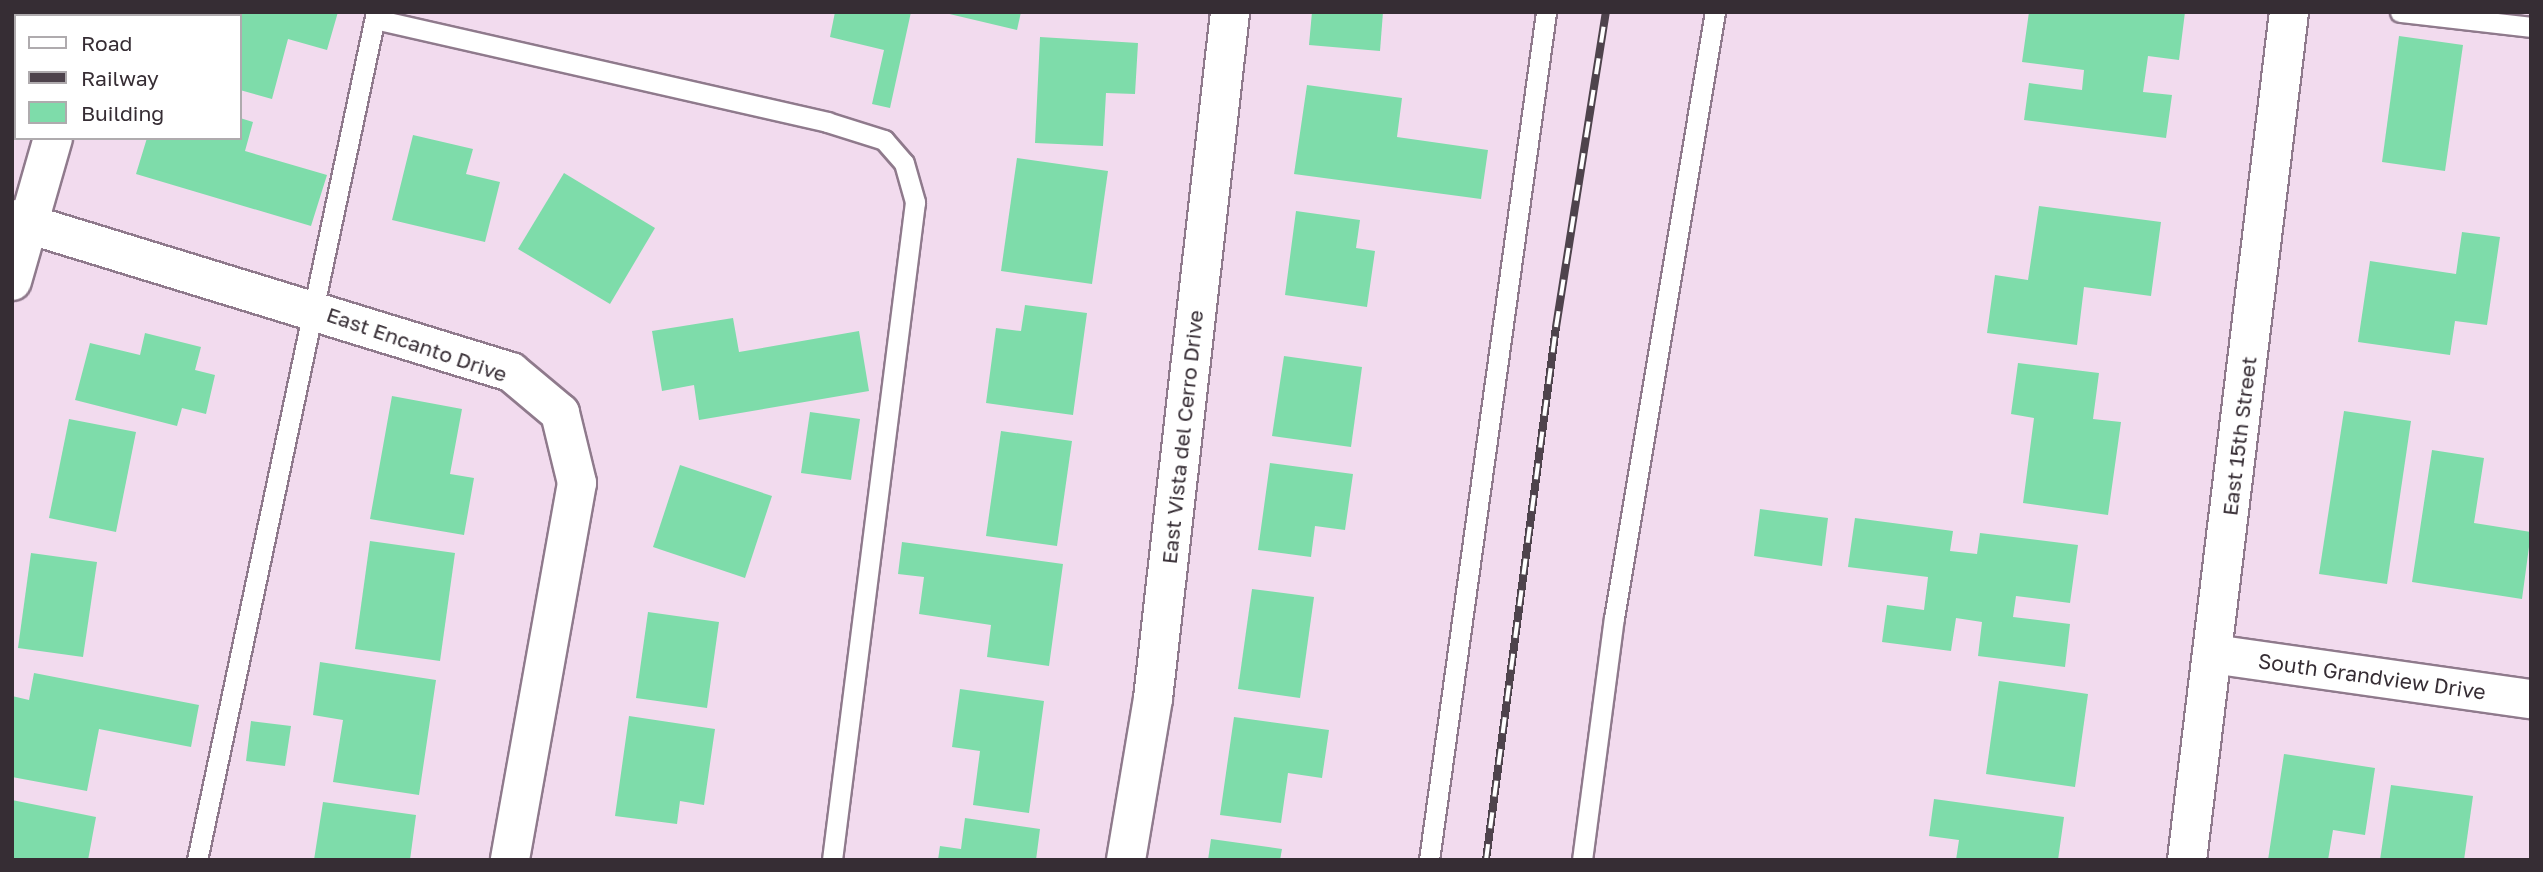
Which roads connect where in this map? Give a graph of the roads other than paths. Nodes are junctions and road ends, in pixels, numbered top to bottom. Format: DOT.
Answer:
graph roads {
  1 [pos="1230,12"];
  2 [pos="1546,12"];
  3 [pos="1715,12"];
  4 [pos="2289,12"];
  5 [pos="2400,12"];
  6 [pos="376,15"];
  7 [pos="2531,27"];
  8 [pos="52,140"];
  9 [pos="20,222"];
  10 [pos="12,281"];
  11 [pos="315,309"];
  12 [pos="2213,654"];
  13 [pos="2531,699"];
  14 [pos="197,860"];
  15 [pos="510,860"];
  16 [pos="832,860"];
  17 [pos="1126,860"];
  18 [pos="1429,860"];
  19 [pos="1582,860"];
  20 [pos="2187,860"];
  1 -- 17 [label="street, East Vista del Cerro Drive"];
  2 -- 18 [label="lane"];
  3 -- 19 [label="lane"];
  4 -- 12 [label="street, East 15th Street"];
  5 -- 7 [label="lane"];
  6 -- 11 [label="lane"];
  6 -- 16 [label="lane"];
  8 -- 9 [label="street"];
  9 -- 10 [label="street"];
  9 -- 11 [label="street, East Encanto Drive"];
  11 -- 14 [label="lane"];
  11 -- 15 [label="street, East Encanto Drive"];
  12 -- 13 [label="street, South Grandview Drive"];
  12 -- 20 [label="street, East 15th Street"];
}
